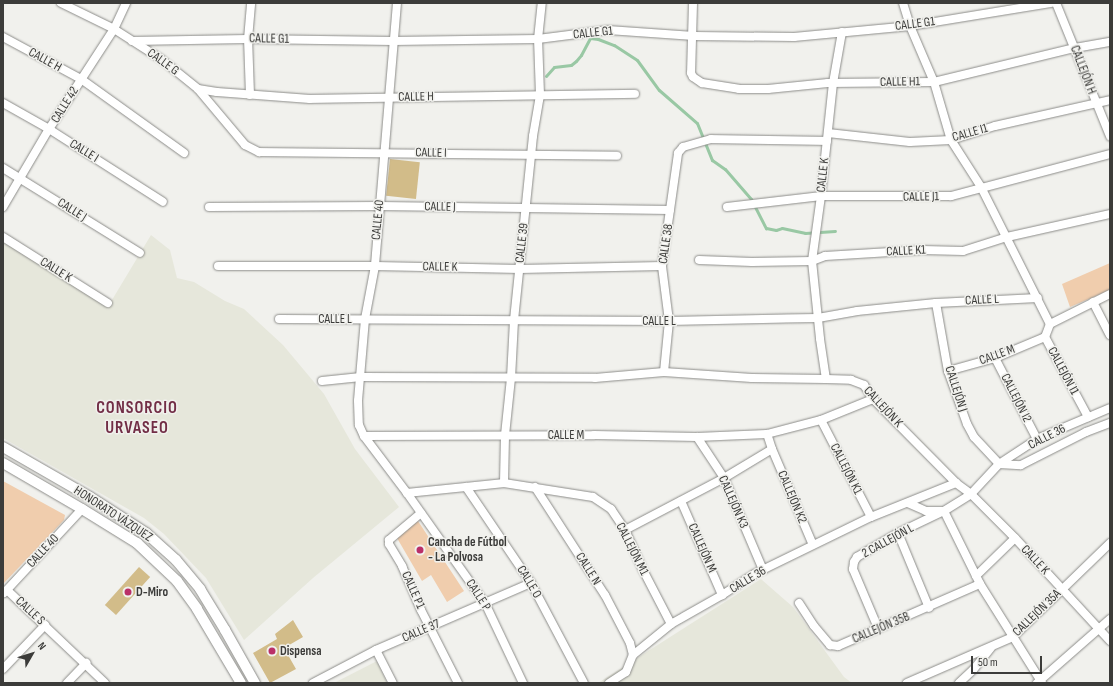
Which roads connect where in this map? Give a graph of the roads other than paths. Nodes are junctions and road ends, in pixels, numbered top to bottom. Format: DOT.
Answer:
graph roads {
  1 [pos="62,3"];
  2 [pos="126,3"];
  3 [pos="251,3"];
  4 [pos="397,3"];
  5 [pos="542,3"];
  6 [pos="693,3"];
  7 [pos="904,3"];
  8 [pos="1051,3"];
  9 [pos="1056,3"];
  10 [pos="910,26"];
  11 [pos="114,29"];
  12 [pos="842,32"];
  13 [pos="694,36"];
  14 [pos="3,37"];
  15 [pos="248,39"];
  16 [pos="538,39"];
  17 [pos="132,41"];
  18 [pos="393,41"];
  19 [pos="1110,42"];
  20 [pos="1075,48"];
  21 [pos="81,79"];
  22 [pos="934,82"];
  23 [pos="833,83"];
  24 [pos="198,89"];
  25 [pos="635,94"];
  26 [pos="250,95"];
  27 [pos="540,96"];
  28 [pos="389,97"];
  29 [pos="1110,100"];
  30 [pos="3,103"];
  31 [pos="1096,103"];
  32 [pos="49,129"];
  33 [pos="1110,136"];
  34 [pos="827,137"];
  35 [pos="711,139"];
  36 [pos="951,140"];
  37 [pos="246,145"];
  38 [pos="384,152"];
  39 [pos="184,153"];
  40 [pos="531,154"];
  41 [pos="1110,154"];
  42 [pos="617,156"];
  43 [pos="3,168"];
  44 [pos="20,178"];
  45 [pos="981,187"];
  46 [pos="821,196"];
  47 [pos="163,202"];
  48 [pos="380,206"];
  49 [pos="3,207"];
  50 [pos="209,207"];
  51 [pos="727,207"];
  52 [pos="525,209"];
  53 [pos="670,210"];
  54 [pos="1110,214"];
  55 [pos="3,237"];
  56 [pos="1007,237"];
  57 [pos="140,253"];
  58 [pos="699,260"];
  59 [pos="812,261"];
  60 [pos="218,266"];
  61 [pos="375,266"];
  62 [pos="662,266"];
  63 [pos="520,269"];
  64 [pos="1110,294"];
  65 [pos="1038,298"];
  66 [pos="1092,302"];
  67 [pos="108,303"];
  68 [pos="936,303"];
  69 [pos="818,318"];
  70 [pos="278,319"];
  71 [pos="365,319"];
  72 [pos="514,320"];
  73 [pos="669,321"];
  74 [pos="1050,324"];
  75 [pos="1110,335"];
  76 [pos="1045,337"];
  77 [pos="995,358"];
  78 [pos="948,371"];
  79 [pos="664,372"];
  80 [pos="361,377"];
  81 [pos="511,378"];
  82 [pos="826,379"];
  83 [pos="322,380"];
  84 [pos="874,399"];
  85 [pos="1110,408"];
  86 [pos="1088,417"];
  87 [pos="822,420"];
  88 [pos="1110,422"];
  89 [pos="767,434"];
  90 [pos="505,435"];
  91 [pos="364,436"];
  92 [pos="698,437"];
  93 [pos="1037,439"];
  94 [pos="3,447"];
  95 [pos="772,449"];
  96 [pos="3,463"];
  97 [pos="999,464"];
  98 [pos="724,478"];
  99 [pos="504,483"];
  100 [pos="956,483"];
  101 [pos="466,487"];
  102 [pos="535,487"];
  103 [pos="407,493"];
  104 [pos="971,494"];
  105 [pos="681,501"];
  106 [pos="908,503"];
  107 [pos="82,508"];
  108 [pos="944,511"];
  109 [pos="421,513"];
  110 [pos="871,518"];
  111 [pos="625,530"];
  112 [pos="898,533"];
  113 [pos="1015,538"];
  114 [pos="1110,543"];
  115 [pos="813,544"];
  116 [pos="763,570"];
  117 [pos="976,576"];
  118 [pos="531,583"];
  119 [pos="980,584"];
  120 [pos="1062,589"];
  121 [pos="5,592"];
  122 [pos="722,595"];
  123 [pos="485,603"];
  124 [pos="799,603"];
  125 [pos="929,608"];
  126 [pos="1110,619"];
  127 [pos="671,624"];
  128 [pos="45,625"];
  129 [pos="430,627"];
  130 [pos="878,628"];
  131 [pos="1099,629"];
  132 [pos="1012,637"];
  133 [pos="1110,641"];
  134 [pos="991,647"];
  135 [pos="376,650"];
  136 [pos="633,655"];
  137 [pos="86,663"];
  138 [pos="3,669"];
  139 [pos="1040,682"];
  140 [pos="67,683"];
  141 [pos="105,683"];
  142 [pos="241,683"];
  143 [pos="255,683"];
  144 [pos="313,683"];
  145 [pos="393,683"];
  146 [pos="458,683"];
  147 [pos="523,683"];
  148 [pos="584,683"];
  149 [pos="609,683"];
  150 [pos="907,683"];
  151 [pos="959,683"];
  1 -- 11 [label="street, CALLE G"];
  2 -- 11 [label="street, CALLE 42"];
  3 -- 15 [label="street"];
  4 -- 18 [label="street, CALLE 40"];
  5 -- 16 [label="street, CALLE 39"];
  6 -- 13 [label="street"];
  7 -- 10 [label="street"];
  8 -- 10 [label="street, CALLE G1"];
  9 -- 20 [label="street, CALLEJÓN H"];
  10 -- 12 [label="street, CALLE G1"];
  10 -- 22 [label="street"];
  11 -- 17 [label="street, CALLE G"];
  11 -- 21 [label="street, CALLE 42"];
  12 -- 13 [label="street, CALLE G1"];
  12 -- 23 [label="street, CALLE K"];
  13 -- 16 [label="street, CALLE G1"];
  13 -- 23 [label="street, CALLE H1"];
  14 -- 21 [label="street, CALLE H"];
  15 -- 17 [label="street, CALLE G1"];
  15 -- 18 [label="street, CALLE G1"];
  15 -- 26 [label="street"];
  16 -- 18 [label="street, CALLE G1"];
  16 -- 27 [label="street, CALLE 39"];
  17 -- 24 [label="street, CALLE G"];
  18 -- 28 [label="street, CALLE 40"];
  19 -- 20 [label="street, CALLE H1"];
  20 -- 22 [label="street, CALLE H1"];
  20 -- 31 [label="street, CALLEJÓN H"];
  21 -- 32 [label="street, CALLE 42"];
  21 -- 39 [label="street, CALLE H"];
  22 -- 23 [label="street, CALLE H1"];
  22 -- 36 [label="street"];
  23 -- 34 [label="street, CALLE K"];
  24 -- 26 [label="street, CALLE H"];
  24 -- 37 [label="street, CALLE G"];
  25 -- 27 [label="street, CALLE H"];
  26 -- 28 [label="street, CALLE H"];
  27 -- 28 [label="street, CALLE H"];
  27 -- 40 [label="street, CALLE 39"];
  28 -- 38 [label="street, CALLE 40"];
  29 -- 31 [label="street, CALLE I1"];
  30 -- 32 [label="street, CALLE I"];
  31 -- 33 [label="street, CALLEJÓN H"];
  31 -- 36 [label="street, CALLE I1"];
  32 -- 44 [label="street, CALLE 42"];
  32 -- 47 [label="street, CALLE I"];
  34 -- 35 [label="street, CALLE I1"];
  34 -- 36 [label="street, CALLE I1"];
  34 -- 46 [label="street, CALLE K"];
  35 -- 53 [label="street, CALLE 38"];
  36 -- 45 [label="street"];
  37 -- 38 [label="street, CALLE I"];
  38 -- 40 [label="street, CALLE I"];
  38 -- 48 [label="street, CALLE 40"];
  40 -- 42 [label="street, CALLE I"];
  40 -- 52 [label="street, CALLE 39"];
  41 -- 45 [label="street, CALLE J1"];
  43 -- 44 [label="street, CALLE J"];
  44 -- 49 [label="street, CALLE 42"];
  44 -- 57 [label="street, CALLE J"];
  45 -- 46 [label="street, CALLE J1"];
  45 -- 56 [label="street"];
  46 -- 51 [label="street, CALLE J1"];
  46 -- 59 [label="street, CALLE K"];
  48 -- 50 [label="street, CALLE J"];
  48 -- 52 [label="street, CALLE J"];
  48 -- 61 [label="street, CALLE 40"];
  52 -- 53 [label="street, CALLE J"];
  52 -- 63 [label="street, CALLE 39"];
  53 -- 62 [label="street, CALLE 38"];
  54 -- 56 [label="street, CALLE K1"];
  55 -- 67 [label="street, CALLE K"];
  56 -- 59 [label="street, CALLE K1"];
  56 -- 65 [label="street"];
  58 -- 59 [label="street, CALLE K1"];
  59 -- 69 [label="street, CALLE K"];
  60 -- 61 [label="street, CALLE K"];
  61 -- 63 [label="street, CALLE K"];
  61 -- 71 [label="street, CALLE 40"];
  62 -- 63 [label="street, CALLE K"];
  62 -- 73 [label="street, CALLE 38"];
  63 -- 72 [label="street, CALLE 39"];
  64 -- 66 [label="street"];
  65 -- 68 [label="street, CALLE L"];
  65 -- 74 [label="street"];
  66 -- 74 [label="street"];
  66 -- 75 [label="street"];
  68 -- 69 [label="street, CALLE L"];
  68 -- 78 [label="street, CALLEJÓN J"];
  69 -- 73 [label="street, CALLE L"];
  69 -- 82 [label="street"];
  70 -- 71 [label="street, CALLE L"];
  71 -- 72 [label="street, CALLE L"];
  71 -- 80 [label="street, CALLE 40"];
  72 -- 73 [label="street, CALLE L"];
  72 -- 81 [label="street, CALLE 39"];
  73 -- 79 [label="street, CALLE 38"];
  74 -- 76 [label="street, CALLEJÓN I1"];
  76 -- 77 [label="street, CALLE M"];
  76 -- 86 [label="street, CALLEJÓN I1"];
  77 -- 78 [label="street, CALLE M"];
  77 -- 93 [label="street, CALLEJÓN I2"];
  78 -- 97 [label="street, CALLEJÓN J"];
  79 -- 81 [label="street, CALLEJÓN K"];
  79 -- 82 [label="street, CALLEJÓN K"];
  80 -- 81 [label="street, CALLEJÓN K"];
  80 -- 83 [label="street, CALLEJÓN K"];
  80 -- 91 [label="street, CALLE 40"];
  81 -- 90 [label="street, CALLE 39"];
  82 -- 84 [label="street, CALLEJÓN K"];
  84 -- 87 [label="street, CALLE M"];
  84 -- 100 [label="street, CALLEJÓN K"];
  85 -- 86 [label="street, CALLE 36"];
  86 -- 93 [label="street, CALLE 36"];
  87 -- 89 [label="street, CALLE M"];
  87 -- 110 [label="street, CALLEJÓN K1"];
  88 -- 97 [label="street"];
  89 -- 92 [label="street, CALLE M"];
  89 -- 95 [label="street"];
  90 -- 91 [label="street, CALLE M"];
  90 -- 92 [label="street, CALLE M"];
  90 -- 99 [label="street, CALLE 39"];
  91 -- 103 [label="street, CALLE P"];
  92 -- 98 [label="street, CALLEJÓN K3"];
  93 -- 97 [label="street, CALLE 36"];
  94 -- 143 [label="street, HONORATO VÁZQUEZ"];
  95 -- 98 [label="street"];
  95 -- 115 [label="street, CALLEJÓN K2"];
  96 -- 107 [label="street, HONORATO VÁZQUEZ"];
  97 -- 104 [label="street, CALLE 36"];
  98 -- 105 [label="street"];
  98 -- 116 [label="street, CALLEJÓN K3"];
  99 -- 101 [label="street, CALLEJÓN M1"];
  99 -- 102 [label="street, CALLEJÓN M1"];
  100 -- 104 [label="street, CALLE K"];
  100 -- 106 [label="street, CALLE 36"];
  101 -- 103 [label="street, CALLEJÓN M1"];
  101 -- 118 [label="street, CALLE O"];
  102 -- 111 [label="street, CALLEJÓN M1"];
  102 -- 136 [label="street, CALLE N"];
  103 -- 109 [label="street, CALLE P"];
  104 -- 108 [label="street, CALLE 36"];
  104 -- 113 [label="street, CALLE K"];
  105 -- 111 [label="street"];
  105 -- 122 [label="street, CALLEJÓN M"];
  106 -- 108 [label="street"];
  106 -- 110 [label="street, CALLE 36"];
  107 -- 121 [label="street, CALLE 40"];
  107 -- 142 [label="street, HONORATO VÁZQUEZ"];
  108 -- 112 [label="street, 2 CALLEJÓN L"];
  108 -- 117 [label="street"];
  109 -- 123 [label="street, CALLE P"];
  109 -- 129 [label="street, CALLE P1"];
  110 -- 115 [label="street, CALLE 36"];
  111 -- 127 [label="street, CALLEJÓN M1"];
  112 -- 125 [label="street"];
  112 -- 130 [label="street, 2 CALLEJÓN L"];
  113 -- 117 [label="street"];
  113 -- 120 [label="street, CALLE K"];
  114 -- 120 [label="street, CALLEJÓN 35A"];
  115 -- 116 [label="street, CALLE 36"];
  116 -- 122 [label="street, CALLE 36"];
  117 -- 119 [label="street"];
  118 -- 123 [label="street, CALLE 37"];
  118 -- 148 [label="street, CALLE O"];
  119 -- 125 [label="street, CALLEJÓN 35B"];
  119 -- 132 [label="street"];
  120 -- 131 [label="street, CALLE K"];
  120 -- 132 [label="street, CALLEJÓN 35A"];
  121 -- 128 [label="street, CALLE S"];
  122 -- 127 [label="street, CALLE 36"];
  123 -- 129 [label="street, CALLE 37"];
  123 -- 147 [label="street, CALLE P"];
  124 -- 130 [label="street, CALLEJÓN 35B"];
  125 -- 130 [label="street, CALLEJÓN 35B"];
  126 -- 131 [label="street"];
  127 -- 136 [label="street, CALLE 36"];
  128 -- 137 [label="street, CALLE S"];
  128 -- 138 [label="street"];
  129 -- 135 [label="street, CALLE 37"];
  129 -- 146 [label="street, CALLE P1"];
  131 -- 133 [label="street, CALLE K"];
  131 -- 139 [label="street"];
  132 -- 134 [label="street, CALLEJÓN 35A"];
  132 -- 139 [label="street"];
  134 -- 150 [label="street, CALLEJÓN 35A"];
  134 -- 151 [label="street"];
  135 -- 144 [label="street, CALLE 37"];
  135 -- 145 [label="street"];
  136 -- 149 [label="street, CALLE 36"];
  137 -- 140 [label="street"];
  137 -- 141 [label="street, CALLE S"];
}
